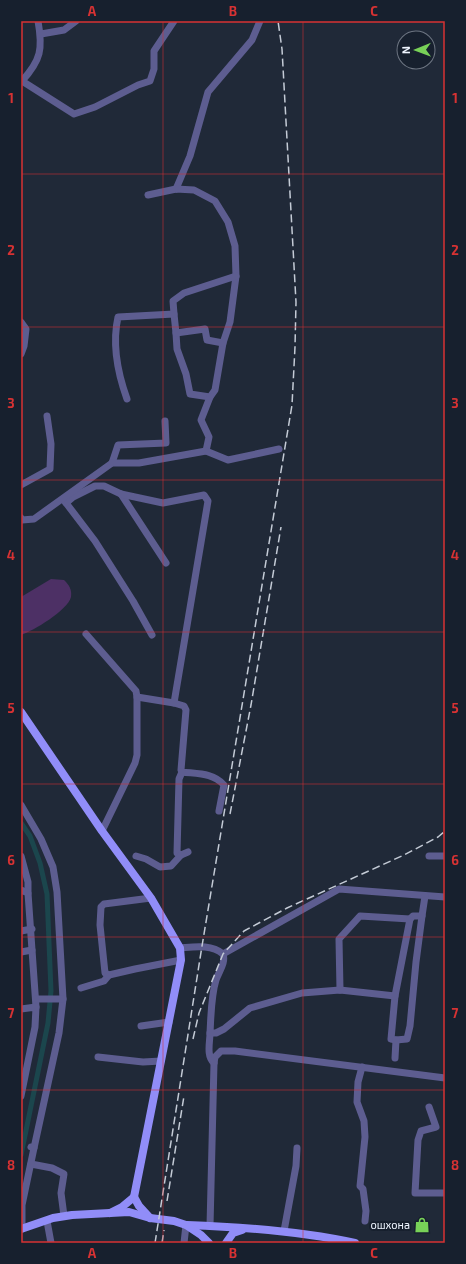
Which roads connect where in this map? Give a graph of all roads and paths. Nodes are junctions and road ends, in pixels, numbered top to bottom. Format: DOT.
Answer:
graph roads {
  1 [pos="38,21"];
  2 [pos="76,21"];
  3 [pos="174,21"];
  4 [pos="260,21"];
  5 [pos="41,34"];
  6 [pos="22,82"];
  7 [pos="176,189"];
  8 [pos="148,195"];
  9 [pos="236,276"];
  10 [pos="174,314"];
  11 [pos="21,322"];
  12 [pos="176,333"];
  13 [pos="223,343"];
  14 [pos="21,354"];
  15 [pos="210,397"];
  16 [pos="127,399"];
  17 [pos="47,416"];
  18 [pos="165,422"];
  19 [pos="279,449"];
  20 [pos="206,451"];
  21 [pos="112,463"];
  22 [pos="21,485"];
  23 [pos="121,494"];
  24 [pos="64,501"];
  25 [pos="21,518"];
  26 [pos="166,563"];
  27 [pos="86,634"];
  28 [pos="152,635"];
  29 [pos="137,697"];
  30 [pos="174,703"];
  31 [pos="21,712"];
  32 [pos="182,772"];
  33 [pos="21,805"];
  34 [pos="219,811"];
  35 [pos="102,831"];
  36 [pos="188,852"];
  37 [pos="181,855"];
  38 [pos="21,856"];
  39 [pos="136,856"];
  40 [pos="429,856"];
  41 [pos="445,856"];
  42 [pos="25,892"];
  43 [pos="425,896"];
  44 [pos="445,897"];
  45 [pos="151,898"];
  46 [pos="422,916"];
  47 [pos="410,919"];
  48 [pos="32,929"];
  49 [pos="21,931"];
  50 [pos="180,948"];
  51 [pos="32,950"];
  52 [pos="21,952"];
  53 [pos="223,954"];
  54 [pos="181,960"];
  55 [pos="109,975"];
  56 [pos="81,988"];
  57 [pos="340,990"];
  58 [pos="395,996"];
  59 [pos="38,999"];
  60 [pos="61,999"];
  61 [pos="36,1007"];
  62 [pos="21,1009"];
  63 [pos="168,1022"];
  64 [pos="141,1026"];
  65 [pos="210,1033"];
  66 [pos="396,1040"];
  67 [pos="98,1057"];
  68 [pos="395,1058"];
  69 [pos="161,1061"];
  70 [pos="214,1063"];
  71 [pos="362,1067"];
  72 [pos="445,1078"];
  73 [pos="21,1096"];
  74 [pos="429,1107"];
  75 [pos="297,1148"];
  76 [pos="31,1164"];
  77 [pos="445,1193"];
  78 [pos="134,1198"];
  79 [pos="110,1213"];
  80 [pos="64,1216"];
  81 [pos="150,1218"];
  82 [pos="47,1220"];
  83 [pos="365,1221"];
  84 [pos="186,1225"];
  85 [pos="210,1226"];
  86 [pos="21,1229"];
  87 [pos="245,1229"];
  88 [pos="284,1231"];
  89 [pos="51,1243"];
  90 [pos="184,1243"];
  91 [pos="209,1243"];
  92 [pos="226,1243"];
  93 [pos="355,1243"];
  1 -- 5 [label="street"];
  2 -- 5 [label="street"];
  3 -- 6 [label="street"];
  4 -- 7 [label="street"];
  5 -- 6 [label="street"];
  7 -- 8 [label="street"];
  7 -- 9 [label="street"];
  9 -- 10 [label="street"];
  9 -- 13 [label="street"];
  10 -- 12 [label="street"];
  10 -- 16 [label="street"];
  11 -- 14 [label="street"];
  12 -- 13 [label="street"];
  12 -- 15 [label="street"];
  13 -- 15 [label="street"];
  15 -- 20 [label="street"];
  17 -- 22 [label="street"];
  18 -- 21 [label="street"];
  19 -- 20 [label="street"];
  20 -- 21 [label="street"];
  21 -- 24 [label="street"];
  23 -- 24 [label="street"];
  23 -- 26 [label="street"];
  23 -- 30 [label="street"];
  24 -- 25 [label="street"];
  24 -- 28 [label="street"];
  27 -- 29 [label="street"];
  29 -- 30 [label="street"];
  29 -- 35 [label="street"];
  30 -- 32 [label="street"];
  31 -- 35 [label="main road"];
  32 -- 34 [label="street"];
  32 -- 37 [label="street"];
  33 -- 60 [label="street"];
  35 -- 45 [label="main road"];
  36 -- 37 [label="street"];
  37 -- 39 [label="street"];
  38 -- 42 [label="street"];
  40 -- 41 [label="street"];
  42 -- 48 [label="street"];
  43 -- 44 [label="street"];
  43 -- 46 [label="street"];
  43 -- 53 [label="street"];
  45 -- 50 [label="main road"];
  45 -- 55 [label="street"];
  46 -- 47 [label="street"];
  46 -- 66 [label="street"];
  47 -- 57 [label="street"];
  47 -- 58 [label="street"];
  48 -- 49 [label="street"];
  48 -- 51 [label="street"];
  50 -- 53 [label="street"];
  50 -- 54 [label="main road"];
  51 -- 52 [label="street"];
  51 -- 59 [label="street"];
  53 -- 65 [label="street"];
  54 -- 55 [label="street"];
  54 -- 63 [label="main road"];
  55 -- 56 [label="street"];
  57 -- 58 [label="street"];
  57 -- 65 [label="street"];
  58 -- 66 [label="street"];
  59 -- 60 [label="street"];
  59 -- 61 [label="street"];
  60 -- 76 [label="street"];
  61 -- 62 [label="street"];
  61 -- 73 [label="street"];
  63 -- 64 [label="street"];
  63 -- 69 [label="main road"];
  65 -- 70 [label="street"];
  66 -- 68 [label="street"];
  67 -- 69 [label="street"];
  69 -- 78 [label="main road"];
  70 -- 71 [label="street"];
  70 -- 85 [label="street"];
  71 -- 72 [label="street"];
  71 -- 83 [label="street"];
  74 -- 77 [label="street"];
  75 -- 88 [label="street"];
  76 -- 80 [label="street"];
  76 -- 86 [label="street"];
  78 -- 79 [label="main road"];
  78 -- 81 [label="main road"];
  79 -- 80 [label="main road"];
  79 -- 81 [label="main road"];
  80 -- 82 [label="main road"];
  81 -- 84 [label="main road"];
  82 -- 86 [label="main road"];
  82 -- 89 [label="street"];
  84 -- 85 [label="main road"];
  84 -- 90 [label="street"];
  84 -- 91 [label="main road"];
  85 -- 87 [label="main road"];
  87 -- 88 [label="main road"];
  87 -- 92 [label="main road"];
  88 -- 93 [label="main road"];
}
